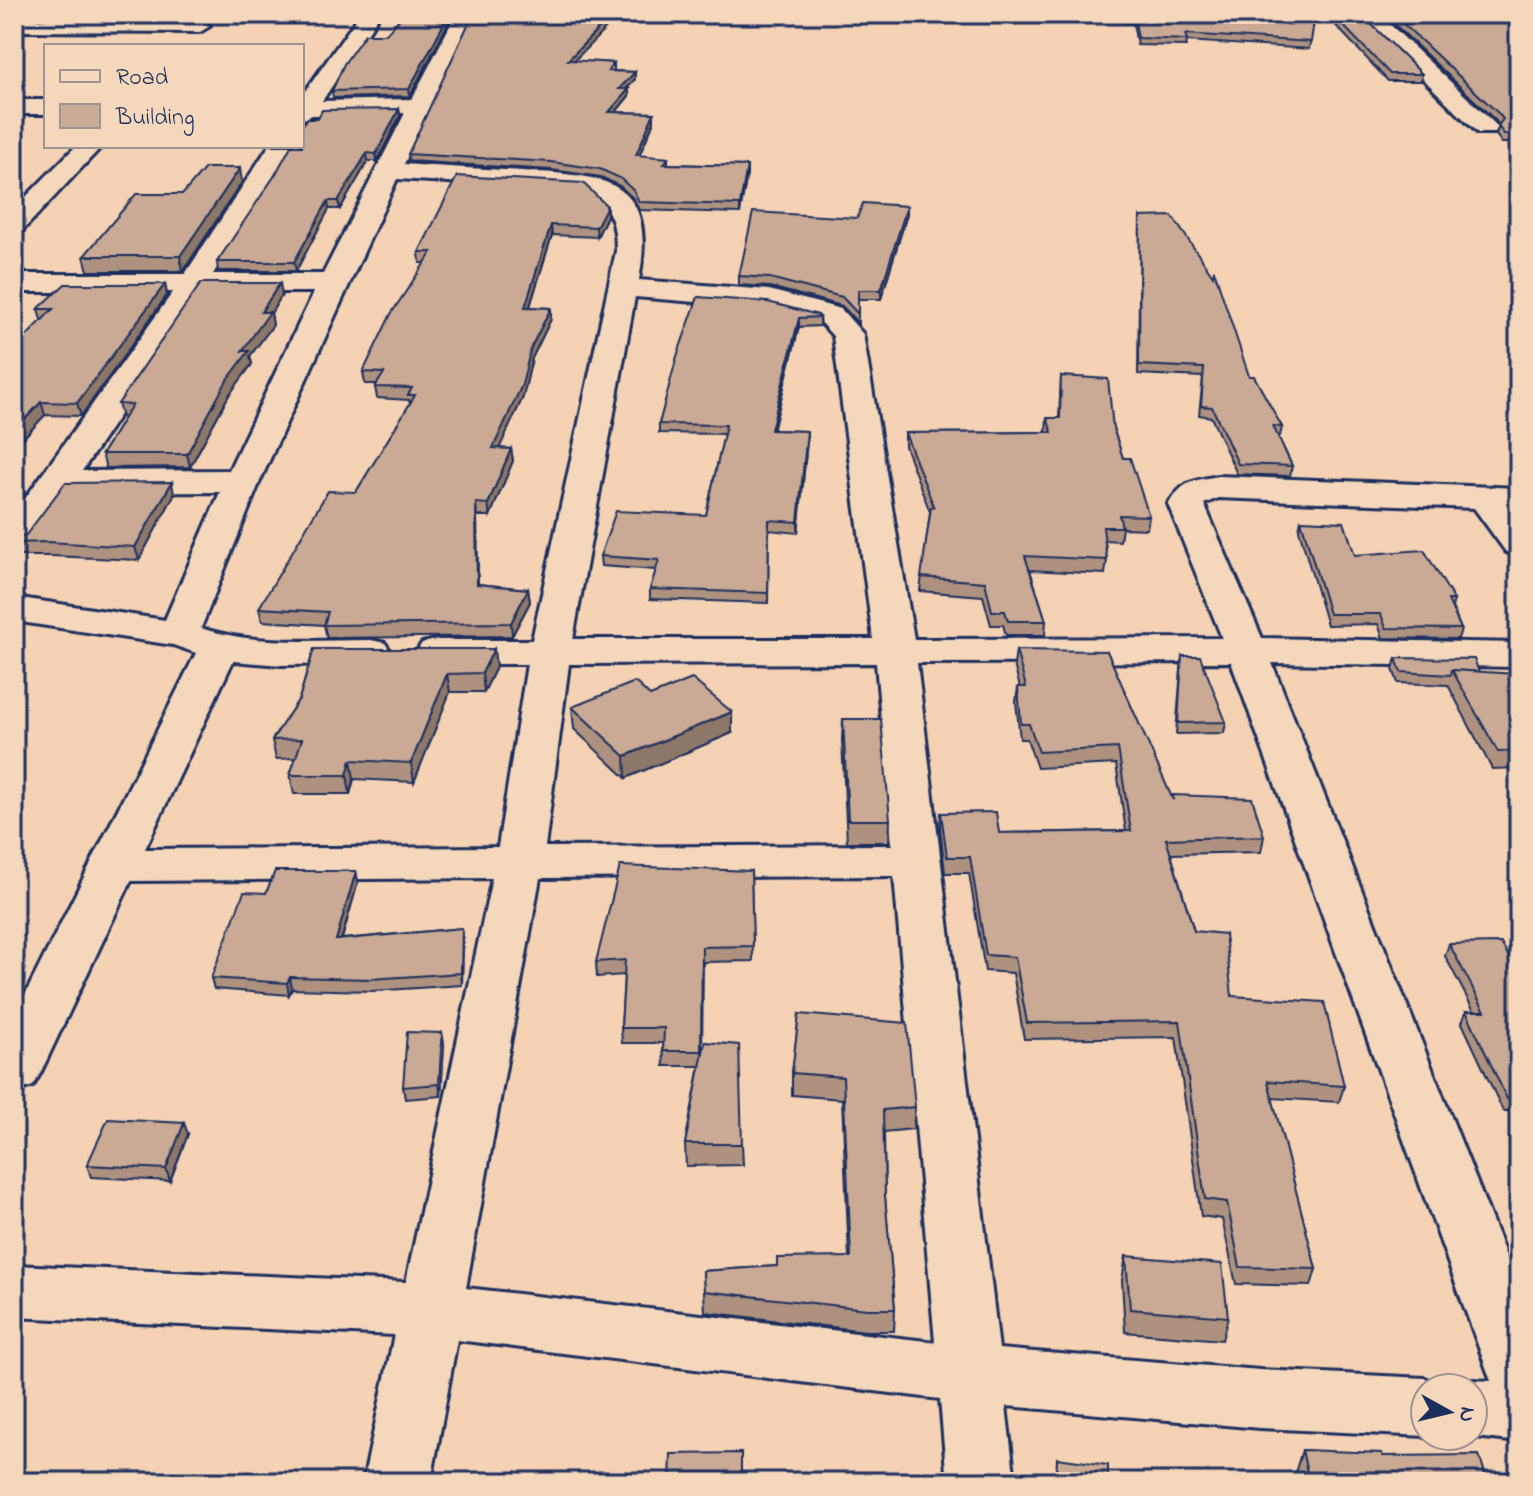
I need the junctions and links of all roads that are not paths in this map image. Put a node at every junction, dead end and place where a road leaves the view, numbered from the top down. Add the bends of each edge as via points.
1 (370, 14) edge
2 (466, 14) edge
3 (1367, 14) edge
4 (206, 20) edge
5 (14, 25) edge
6 (48, 25) junction
7 (25, 44) dead end
8 (184, 44) edge
9 (422, 106) junction
10 (14, 107) edge
11 (44, 107) edge
12 (304, 109) edge
13 (304, 110) edge
14 (1486, 128) dead end
15 (88, 148) edge
16 (280, 148) edge
17 (389, 171) junction
18 (14, 224) edge
19 (14, 283) edge
20 (333, 283) junction
21 (193, 284) junction
22 (623, 287) junction
23 (242, 481) junction
24 (59, 482) junction
25 (1502, 498) edge
26 (14, 539) edge
27 (1519, 544) edge
28 (14, 609) edge
29 (199, 641) junction
30 (895, 649) junction
31 (1247, 650) junction
32 (550, 651) junction
33 (1519, 655) edge
34 (917, 860) junction
35 (519, 862) junction
36 (114, 865) junction
37 (14, 1072) edge
38 (14, 1291) edge
39 (430, 1310) junction
40 (1513, 1338) edge
41 (972, 1375) junction
42 (1409, 1406) edge
43 (1489, 1410) edge
44 (1519, 1412) edge
45 (397, 1482) edge
46 (981, 1482) edge

1 - 12 street
2 - 9 street
3 - 14 street
4 - 6 street
4 - 8 street
5 - 6 street
6 - 7 street
9 - 13 street
9 - 17 street
10 - 11 street
15 - 18 street
16 - 21 street
17 - 20 street
17 - 22 street via 591,183 620,205 630,224
19 - 21 street
20 - 21 street
20 - 23 street
21 - 24 street
22 - 30 street via 781,302 830,315 848,334
22 - 32 street
23 - 24 street
23 - 29 street
24 - 26 street
25 - 27 street
25 - 31 street via 1218,487 1196,491 1186,504
28 - 29 street
29 - 32 street via 281,653
29 - 36 street
30 - 31 street
30 - 32 street
30 - 34 street
31 - 33 street
31 - 40 street
32 - 35 street
34 - 35 street
34 - 41 street
35 - 36 street
35 - 39 street
36 - 37 street
38 - 39 street
39 - 41 street
39 - 45 street
41 - 42 street
41 - 46 street
43 - 44 street

